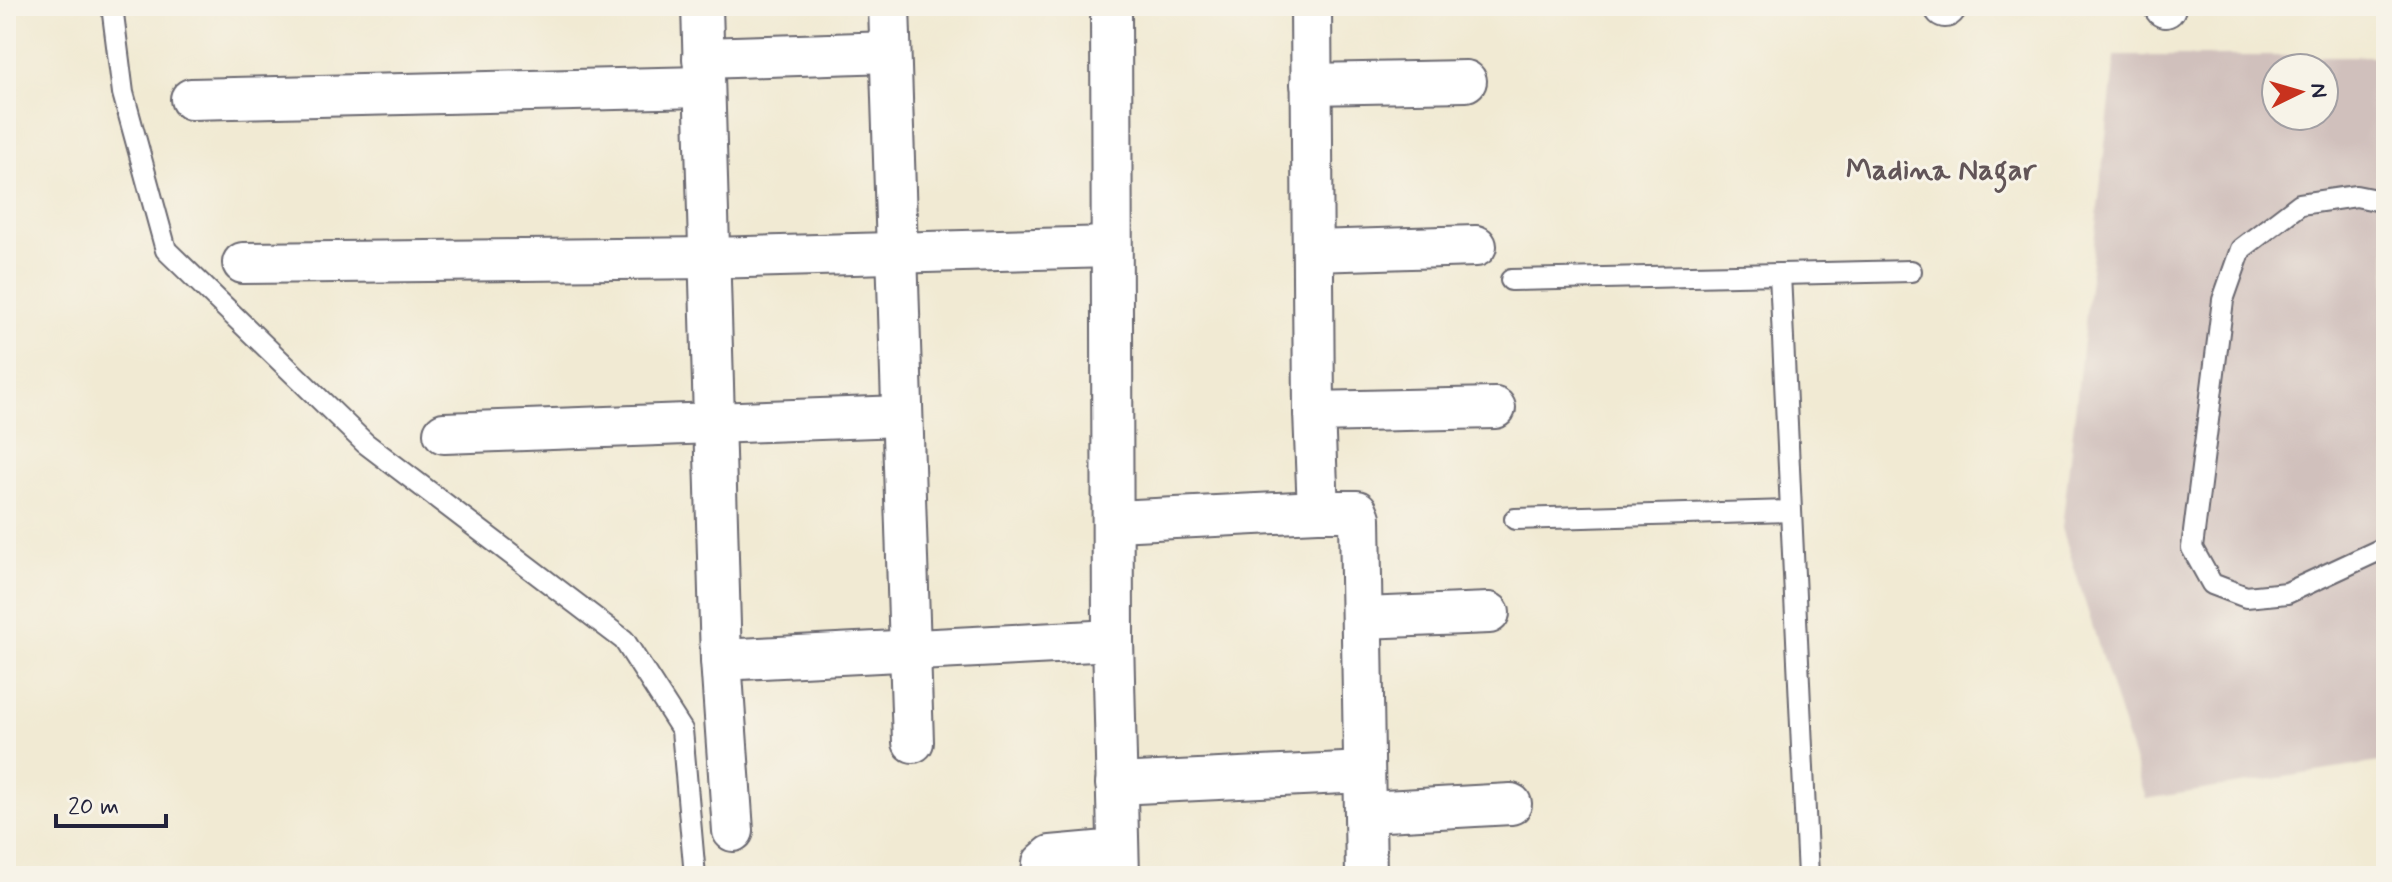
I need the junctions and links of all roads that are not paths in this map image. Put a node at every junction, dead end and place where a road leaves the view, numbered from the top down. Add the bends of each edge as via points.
1 (112, 6) edge
2 (702, 6) edge
3 (889, 6) edge
4 (1111, 6) edge
5 (1311, 6) edge
6 (890, 52) junction
7 (703, 73) junction
8 (1466, 81) dead end
9 (1311, 84) junction
10 (191, 99) dead end
11 (2386, 202) edge
12 (1476, 246) dead end
13 (1111, 247) junction
14 (1313, 251) junction
15 (896, 252) junction
16 (711, 258) junction
17 (243, 263) dead end
18 (1911, 271) dead end
19 (1780, 274) junction
20 (1511, 280) dead end
21 (1495, 408) dead end
22 (1314, 412) junction
23 (901, 416) junction
24 (716, 426) junction
25 (444, 433) dead end
26 (1318, 511) junction
27 (1791, 511) junction
28 (1515, 519) dead end
29 (1115, 521) junction
30 (2386, 547) edge
31 (1489, 613) dead end
32 (1363, 618) junction
33 (1113, 640) junction
34 (910, 651) junction
35 (721, 660) junction
36 (913, 742) dead end
37 (1364, 772) junction
38 (1116, 784) junction
39 (1511, 804) dead end
40 (1366, 812) junction
41 (733, 831) dead end
42 (1118, 863) edge
43 (695, 876) edge
44 (1042, 876) edge
45 (1366, 876) edge
46 (1808, 876) edge

1 - 43 lane via 123,93 166,250 365,443 624,640 682,730
2 - 7 street
3 - 6 street
4 - 13 street
5 - 9 street
6 - 7 street
6 - 15 street
7 - 10 street
7 - 16 street
8 - 9 street
9 - 14 street
11 - 30 lane via 2356,196 2300,204 2241,249 2223,300 2192,548 2212,584 2246,597 2287,593
12 - 14 street
13 - 15 street
13 - 29 street
14 - 22 street
15 - 16 street
15 - 23 street
16 - 17 street
16 - 24 street
18 - 19 lane
19 - 20 lane
19 - 27 lane
21 - 22 street
22 - 26 street
23 - 24 street
23 - 34 street
24 - 25 street
24 - 35 street
26 - 29 street
26 - 32 street via 1357,511 1360,518
27 - 28 lane
27 - 46 lane
29 - 33 street
31 - 32 street
32 - 37 street
33 - 34 street
33 - 38 street
34 - 35 street
34 - 36 street
35 - 41 street
37 - 38 street
37 - 40 street
38 - 42 street
39 - 40 street
40 - 45 street
42 - 44 street via 1051,856 1043,863

